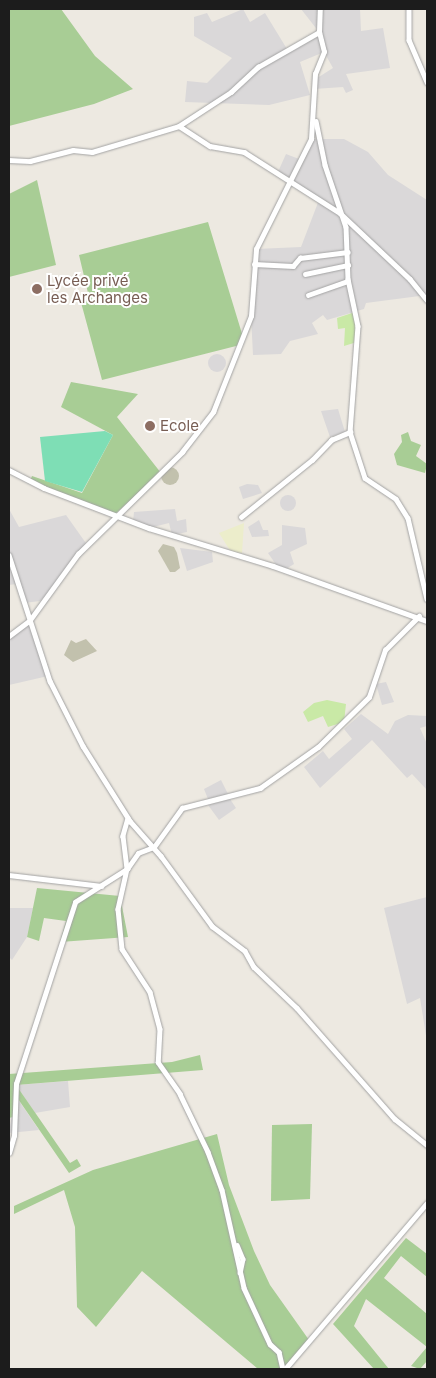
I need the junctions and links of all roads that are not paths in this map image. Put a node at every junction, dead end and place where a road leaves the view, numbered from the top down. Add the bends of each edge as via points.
1 (320, 9) edge
2 (409, 9) edge
3 (319, 32) junction
4 (427, 82) edge
5 (315, 117) junction
6 (178, 126) junction
7 (9, 160) edge
8 (288, 182) junction
9 (340, 213) junction
10 (348, 252) junction
11 (254, 264) junction
12 (348, 265) junction
13 (305, 274) dead end
14 (348, 281) junction
15 (308, 294) dead end
16 (427, 300) edge
17 (350, 432) junction
18 (9, 470) edge
19 (114, 515) junction
20 (242, 517) dead end
21 (9, 555) edge
22 (427, 599) edge
23 (418, 616) junction
24 (30, 620) junction
25 (427, 621) edge
26 (9, 636) edge
27 (128, 818) junction
28 (154, 847) junction
29 (127, 869) junction
30 (9, 875) edge
31 (101, 886) junction
32 (427, 1145) edge
33 (9, 1153) edge
34 (427, 1203) edge
35 (284, 1369) edge

1 - 3 street
2 - 4 street via 409,40
3 - 5 street via 324,52 315,74
3 - 6 street via 258,67 231,92
5 - 8 street via 311,139
5 - 9 street
6 - 7 street via 92,152 73,150 30,161
6 - 8 street via 210,146 238,150
8 - 9 street
8 - 11 street via 263,233
9 - 10 street
9 - 16 street via 410,279
10 - 11 street via 300,258 293,266
10 - 12 street
11 - 19 street via 250,316 213,412 182,452
12 - 13 street
12 - 14 street
14 - 15 street
14 - 17 street via 358,326
17 - 20 street via 331,440 312,460
17 - 22 street via 365,478 396,499 408,518
18 - 19 street
19 - 23 street
19 - 24 street via 91,544 78,554
21 - 24 street
23 - 25 street
23 - 28 street via 385,650 375,672 372,693 341,726 260,788 182,808
24 - 26 street
24 - 27 street via 50,681 83,746
27 - 28 street
27 - 29 street via 124,836
28 - 29 street via 138,853
28 - 32 street via 212,926 245,951 254,967 297,1008 395,1119
29 - 31 street
29 - 35 street via 118,908 122,949 150,992 160,1029 158,1062 180,1094 208,1152 222,1190 240,1274 253,1313 279,1352
30 - 31 street
31 - 33 street via 78,898 69,918 16,1084 14,1136
34 - 35 street

